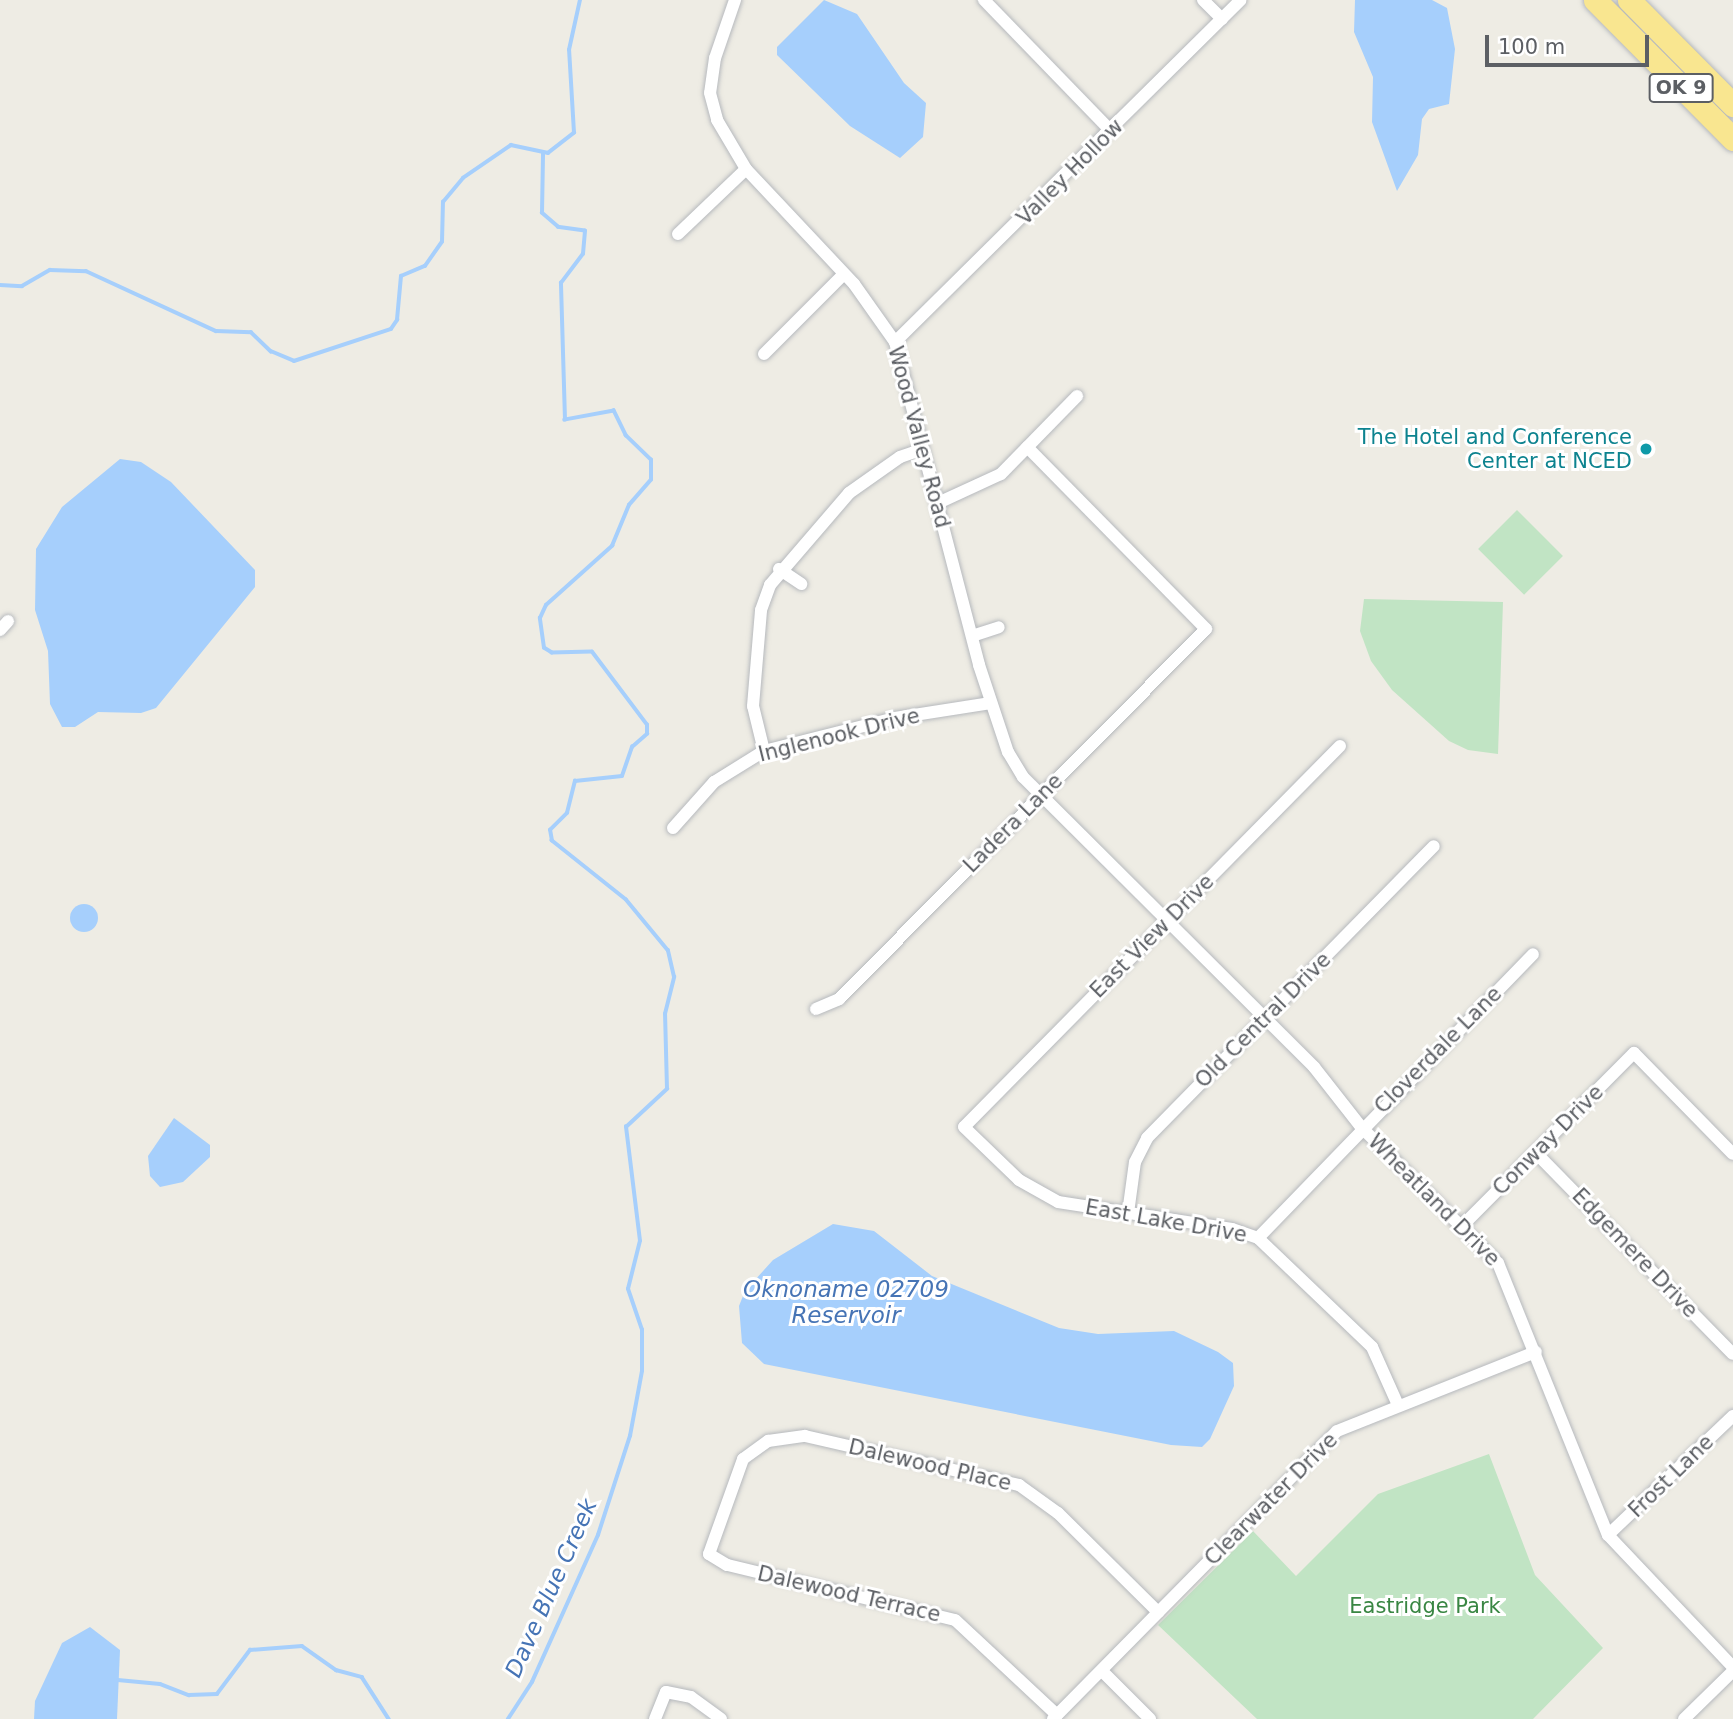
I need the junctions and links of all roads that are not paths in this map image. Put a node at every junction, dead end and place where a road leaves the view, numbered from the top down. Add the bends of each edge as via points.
1 (735, 0) edge
2 (984, 0) edge
3 (1203, 0) edge
4 (1241, 0) edge
5 (1595, 0) edge
6 (1629, 0) edge
7 (1222, 19) junction
8 (1733, 105) edge
9 (1111, 131) junction
10 (1733, 139) edge
11 (746, 169) junction
12 (678, 234) dead end
13 (844, 274) junction
14 (895, 342) junction
15 (764, 354) dead end
16 (1077, 396) dead end
17 (1027, 447) junction
18 (923, 449) junction
19 (938, 503) junction
20 (779, 569) junction
21 (801, 584) dead end
22 (999, 627) dead end
23 (972, 636) junction
24 (991, 703) junction
25 (1340, 746) dead end
26 (764, 751) junction
27 (1041, 795) junction
28 (673, 828) dead end
29 (1434, 846) dead end
30 (1168, 920) junction
31 (1532, 954) dead end
32 (816, 1009) dead end
33 (1265, 1018) junction
34 (964, 1127) joint
35 (1361, 1128) junction
36 (1536, 1153) junction
37 (1733, 1154) edge
38 (1128, 1213) junction
39 (1462, 1226) junction
40 (1258, 1238) junction
41 (1536, 1352) junction
42 (1733, 1354) edge
43 (1398, 1405) junction
44 (1733, 1416) edge
45 (743, 1459) joint
46 (1608, 1535) junction
47 (1158, 1612) junction
48 (1733, 1669) edge
49 (1102, 1671) junction
50 (1055, 1717) edge
51 (655, 1719) edge
52 (721, 1719) edge
53 (1150, 1719) edge
54 (1684, 1719) edge

1 - 11 street, Wood Valley Road via 715,58 710,93 728,146
2 - 9 street
3 - 7 street
4 - 7 street, Valley Hollow
5 - 10 highway, OK 9
6 - 8 highway, OK 9
7 - 9 street, Valley Hollow
9 - 14 street, Valley Hollow
11 - 12 street
11 - 13 street, Wood Valley Road
13 - 14 street, Wood Valley Road
13 - 15 street
14 - 18 street, Wood Valley Road
16 - 17 street
17 - 19 street via 983,487
17 - 27 street, Ladera Lane via 1206,629
18 - 19 street, Wood Valley Road
18 - 20 street via 901,457 849,494
19 - 23 street, Wood Valley Road
20 - 21 street
20 - 26 street via 761,610 755,679 756,731
22 - 23 street
23 - 24 street, Wood Valley Road
24 - 26 street, Inglenook Drive via 895,718
24 - 27 street, Wood Valley Road via 1008,752
25 - 30 street, East View Drive
26 - 28 street, Inglenook Drive via 735,764
27 - 30 street, Wheatland Drive
27 - 32 street, Ladera Lane via 839,999
29 - 33 street, Old Central Drive
30 - 33 street, Wheatland Drive
30 - 34 street, East View Drive
31 - 35 street, Cloverdale Lane
33 - 35 street, Wheatland Drive via 1314,1066
33 - 38 street, Old Central Drive via 1147,1138 1135,1163
34 - 38 street, East Lake Drive via 1033,1191 1058,1202
35 - 39 street, Wheatland Drive
35 - 40 street, Cloverdale Lane
36 - 37 street, Conway Drive via 1634,1053
36 - 39 street, Conway Drive
36 - 42 street, Edgemere Drive
38 - 40 street, East Lake Drive
39 - 41 street, Wheatland Drive via 1507,1276
40 - 43 street, East Lake Drive via 1372,1347
41 - 43 street, Clearwater Drive
41 - 46 street, Wheatland Drive
43 - 47 street, Clearwater Drive via 1348,1424 1326,1441
44 - 46 street, Frost Lane
45 - 47 street, Dalewood Place via 768,1441 805,1436 1019,1485 1058,1513
45 - 50 street, Dalewood Terrace via 709,1554 727,1565 955,1620
46 - 48 street, Wheatland Drive
47 - 49 street, Clearwater Drive
48 - 54 street
49 - 50 street, Clearwater Drive
49 - 53 street
51 - 52 street via 666,1692 691,1697

